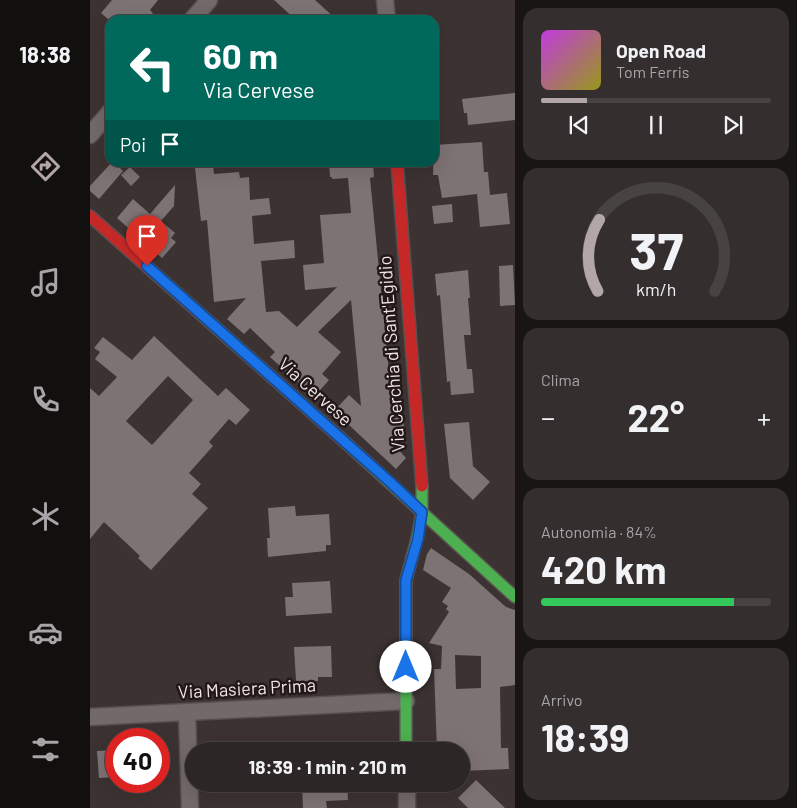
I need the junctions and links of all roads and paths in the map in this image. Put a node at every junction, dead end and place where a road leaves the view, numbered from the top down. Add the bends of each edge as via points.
1 (209, 0) edge
2 (385, 0) edge
3 (196, 15) edge
4 (386, 15) edge
5 (105, 118) edge
6 (90, 135) edge
7 (398, 167) edge
8 (90, 216) edge
9 (422, 512) junction
10 (514, 596) edge
11 (406, 701) junction
12 (187, 712) junction
13 (90, 717) edge
14 (406, 742) edge
15 (407, 792) edge
16 (190, 808) edge
17 (408, 808) edge

1 - 3 street
2 - 4 street
5 - 6 street
7 - 9 street, Via Cerchia di Sant'Egidio
8 - 9 street, Via Cervese
9 - 10 street, Via Cervese
9 - 11 street, Via Cerchia di Sant'Egidio via 406,580
11 - 12 street, Via Masiera Prima
11 - 14 street, Via Cerchia di Sant'Egidio
12 - 13 street, Via Masiera Prima
12 - 16 street
15 - 17 street

